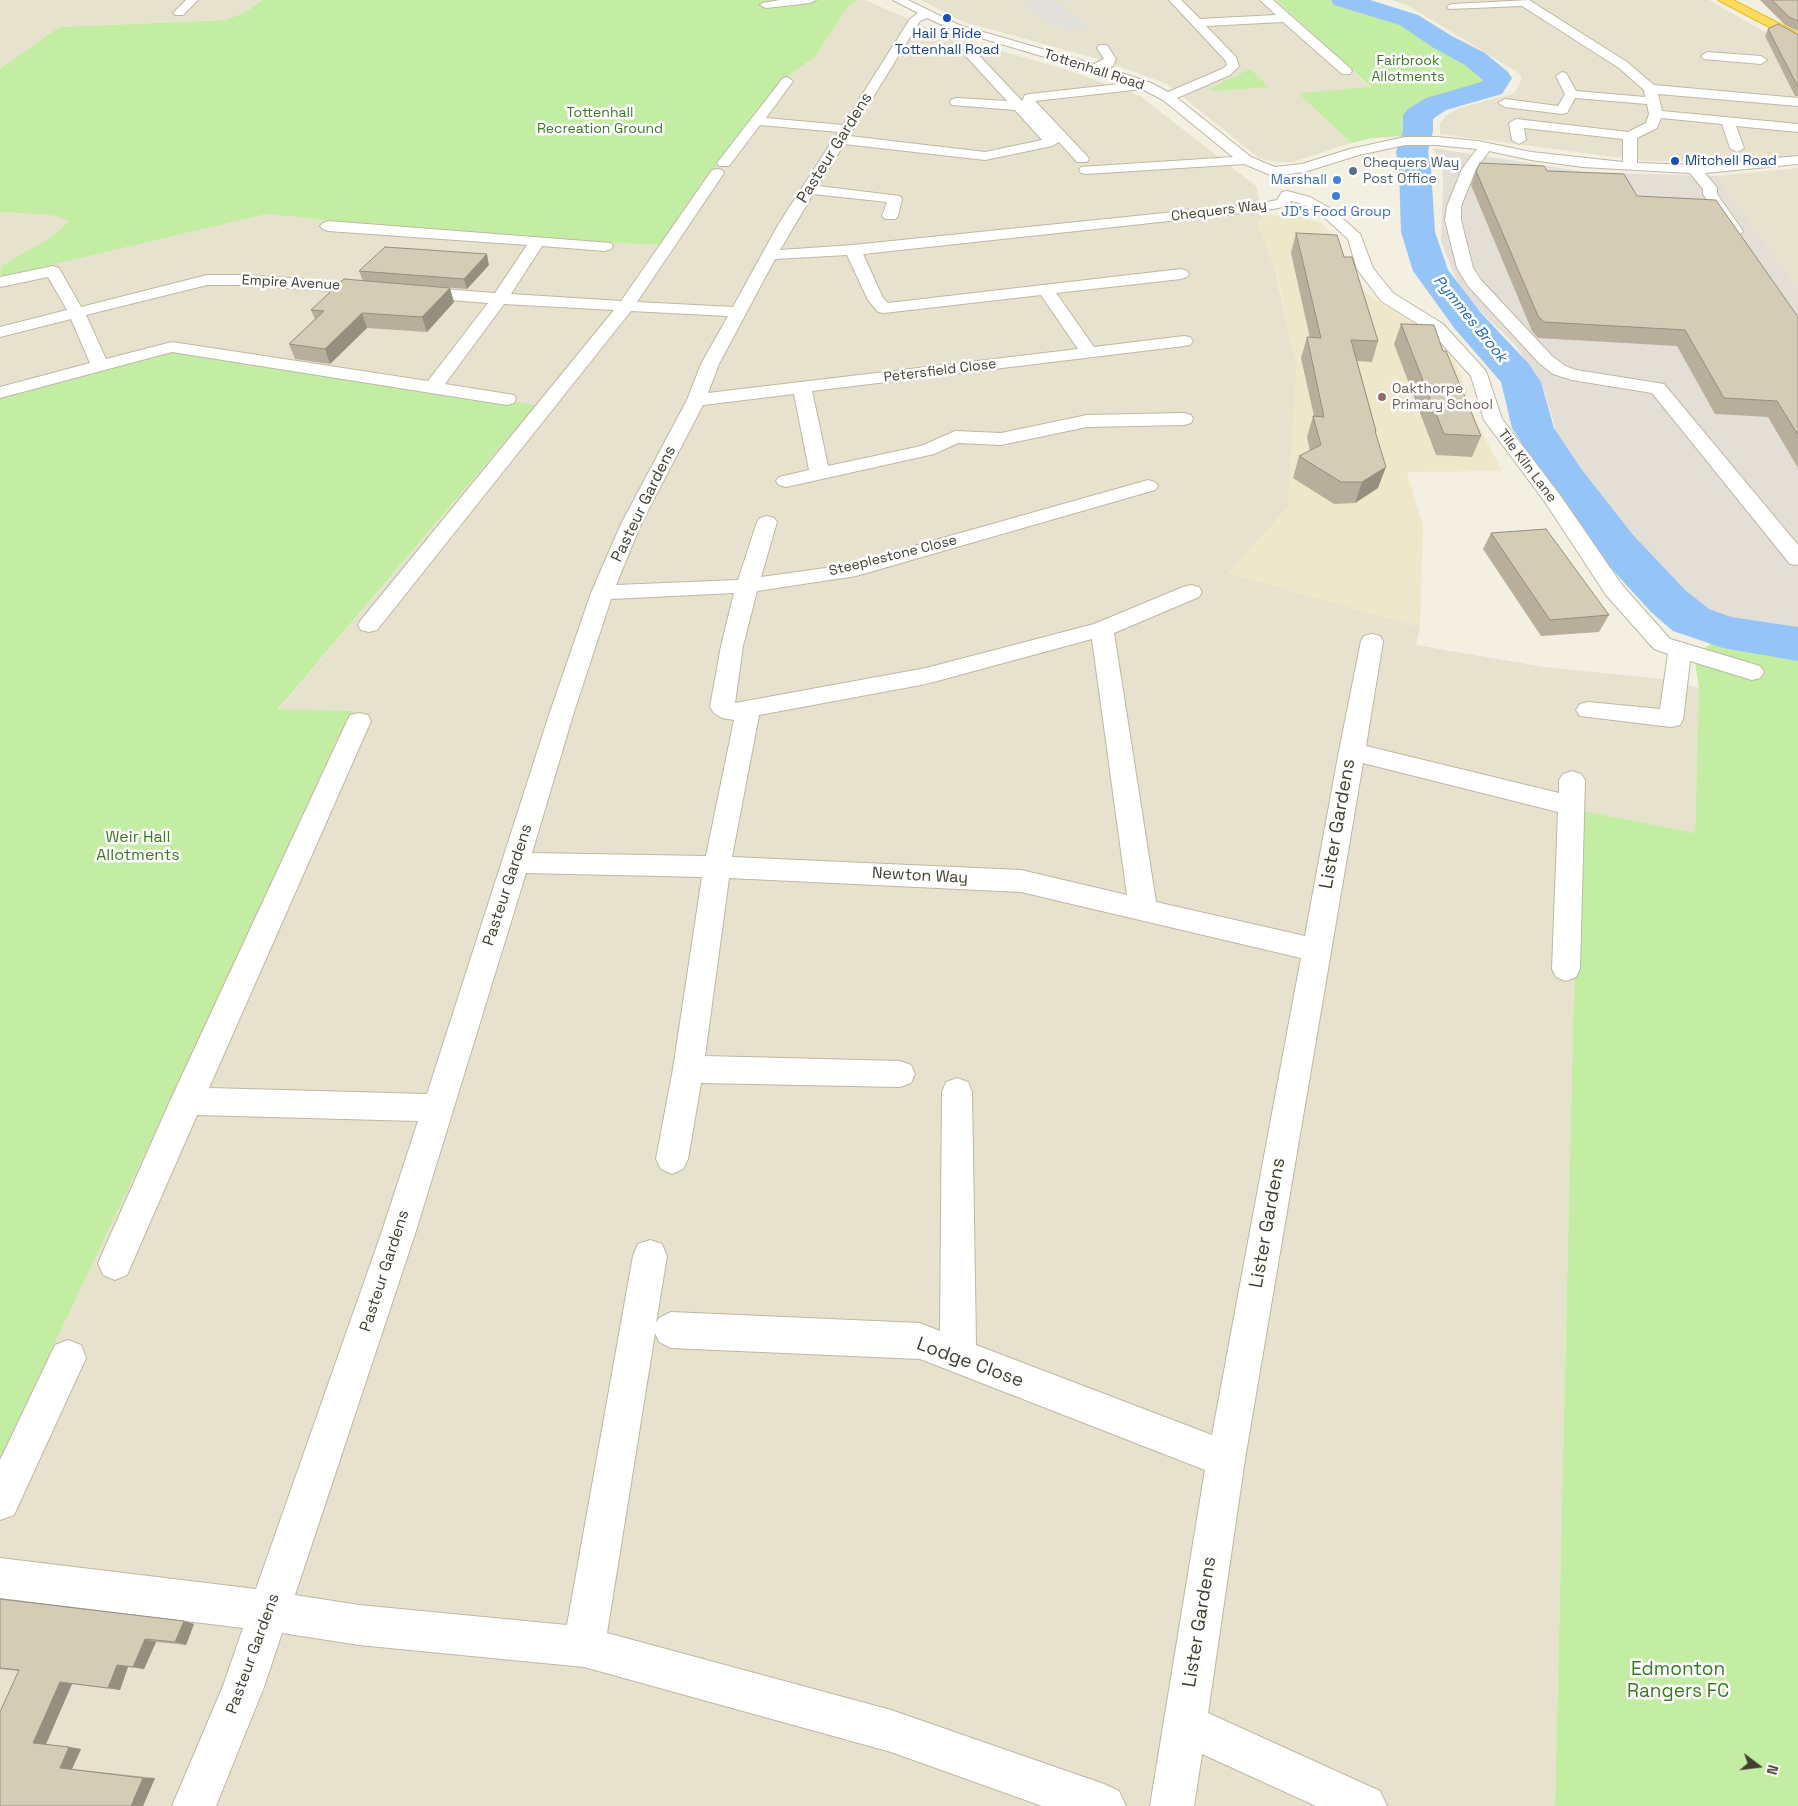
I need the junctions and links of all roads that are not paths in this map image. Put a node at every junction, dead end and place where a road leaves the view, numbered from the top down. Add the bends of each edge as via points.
1 (192, 0) edge
2 (810, 0) edge
3 (898, 0) edge
4 (1174, 0) edge
5 (1266, 0) edge
6 (1724, 0) edge
7 (1523, 1) edge
8 (790, 2) junction
9 (766, 5) dead end
10 (1453, 7) dead end
11 (779, 12) dead end
12 (179, 13) dead end
13 (925, 14) junction
14 (1286, 18) junction
15 (1196, 22) junction
16 (1798, 38) edge
17 (1103, 48) dead end
18 (969, 52) dead end
19 (1707, 56) dead end
20 (1736, 58) junction
21 (1761, 60) dead end
22 (1094, 68) junction
23 (1346, 70) dead end
24 (1562, 76) dead end
25 (787, 81) dead end
26 (1144, 85) junction
27 (1571, 94) junction
28 (1168, 97) junction
29 (1752, 97) junction
30 (1653, 101) junction
31 (958, 102) dead end
32 (1798, 102) edge
33 (1505, 103) dead end
34 (1018, 106) junction
35 (756, 121) junction
36 (1727, 121) junction
37 (1798, 128) edge
38 (842, 134) junction
39 (1630, 136) junction
40 (1519, 140) dead end
41 (1486, 146) junction
42 (1737, 148) dead end
43 (1246, 160) junction
44 (1798, 160) edge
45 (1630, 166) junction
46 (1693, 168) junction
47 (1273, 172) junction
48 (808, 189) junction
49 (1287, 195) junction
50 (890, 216) dead end
51 (328, 226) dead end
52 (537, 242) junction
53 (1743, 243) edge
54 (605, 246) dead end
55 (853, 250) junction
56 (770, 254) junction
57 (1181, 274) dead end
58 (0, 282) edge
59 (1046, 290) junction
60 (500, 298) junction
61 (626, 306) junction
62 (76, 312) junction
63 (738, 312) junction
64 (0, 332) edge
65 (1184, 342) dead end
66 (1089, 352) junction
67 (100, 366) junction
68 (434, 386) junction
69 (802, 389) junction
70 (0, 393) edge
71 (507, 398) dead end
72 (696, 400) junction
73 (1184, 419) dead end
74 (820, 473) junction
75 (786, 481) dead end
76 (1148, 486) dead end
77 (768, 522) dead end
78 (1798, 559) edge
79 (747, 586) junction
80 (1191, 592) dead end
81 (602, 593) junction
82 (369, 625) dead end
83 (1102, 629) junction
84 (1372, 641) dead end
85 (1680, 651) junction
86 (1752, 672) dead end
87 (1588, 710) dead end
88 (748, 711) junction
89 (359, 721) dead end
90 (1351, 752) junction
91 (516, 863) junction
92 (717, 867) junction
93 (1143, 908) junction
94 (1316, 950) junction
95 (1566, 969) dead end
96 (688, 1069) junction
97 (900, 1074) dead end
98 (957, 1092) dead end
99 (186, 1101) junction
100 (437, 1108) junction
101 (672, 1159) dead end
102 (650, 1256) dead end
103 (114, 1262) dead end
104 (671, 1330) dead end
105 (958, 1356) junction
106 (68, 1358) dead end
107 (1226, 1459) junction
108 (0, 1501) edge
109 (0, 1578) edge
110 (269, 1611) junction
111 (584, 1647) junction
112 (1184, 1724) junction
113 (194, 1806) edge
114 (1104, 1806) edge
115 (1172, 1806) edge
116 (1365, 1806) edge

1 - 12 street
2 - 8 street
3 - 13 street, Tottenhall Road
4 - 15 street
5 - 14 street
6 - 16 highway
7 - 10 street
7 - 30 street via 1623,65
8 - 9 street
8 - 11 street
13 - 22 street, Tottenhall Road via 955,27
13 - 38 street, Pasteur Gardens via 916,19
14 - 15 street
14 - 23 street
15 - 28 street via 1232,60 1233,66
17 - 22 street via 1109,63
18 - 34 street
19 - 20 street
20 - 21 street
20 - 29 street
22 - 26 street, Tottenhall Road
24 - 27 street
25 - 35 street
26 - 28 street, Tottenhall Road
26 - 43 street via 1030,98 1028,101 1084,164
27 - 30 street
27 - 33 street via 1562,110
28 - 43 street, Tottenhall Road
29 - 30 street
29 - 32 street
30 - 36 street
30 - 39 street via 1652,125
31 - 34 street
34 - 38 street via 1052,142 985,156
35 - 38 street
35 - 61 street
36 - 37 street
36 - 42 street
38 - 48 street, Pasteur Gardens
39 - 40 street via 1516,124
39 - 45 street
41 - 45 street via 1532,156
41 - 47 street via 1436,140 1405,141 1304,168
41 - 78 street via 1469,169 1454,206 1453,220 1466,268 1474,283 1559,370 1572,375 1658,388
43 - 47 street, Tottenhall Road
44 - 46 street
45 - 46 street
46 - 53 street via 1710,188 1710,194
47 - 49 street, Chequers Way
48 - 50 street via 895,199
48 - 56 street, Pasteur Gardens
49 - 55 street, Chequers Way via 1282,203 1262,207
49 - 85 street, Tile Kiln Lane via 1305,200 1328,213 1356,237 1364,269 1387,297 1437,328 1480,375 1493,420 1614,590 1662,644
51 - 52 street
52 - 54 street
52 - 60 street
55 - 56 street, Chequers Way
55 - 59 street via 876,300 884,308
56 - 63 street, Pasteur Gardens
57 - 59 street
58 - 62 street via 52,270
59 - 66 street
60 - 61 street, Empire Avenue
60 - 62 street, Empire Avenue via 289,282 206,280
60 - 68 street
61 - 63 street, Empire Avenue
61 - 82 street
62 - 64 street, Empire Avenue
62 - 67 street
63 - 72 street, Pasteur Gardens via 710,364
65 - 66 street, Petersfield Close
66 - 69 street, Petersfield Close
67 - 68 street via 172,347
67 - 70 street
68 - 71 street
69 - 72 street, Petersfield Close
69 - 74 street
72 - 81 street, Pasteur Gardens via 631,524
73 - 74 street via 1087,421 1000,439 955,437 927,450
74 - 75 street
76 - 79 street, Steeplestone Close via 848,571
77 - 79 street
79 - 81 street, Steeplestone Close
79 - 88 street via 732,646 722,707 731,712
80 - 83 street
81 - 91 street, Pasteur Gardens via 560,715
83 - 88 street via 926,676
83 - 93 street
84 - 90 street, Lister Gardens
85 - 86 street, Tile Kiln Lane
85 - 87 street via 1671,719
88 - 92 street
89 - 99 street
90 - 94 street, Lister Gardens
90 - 95 street via 1572,793
91 - 92 street, Newton Way
91 - 100 street, Pasteur Gardens
92 - 93 street, Newton Way via 1021,881
92 - 96 street
93 - 94 street, Newton Way
94 - 107 street, Lister Gardens
96 - 97 street
96 - 101 street
98 - 105 street
99 - 100 street
99 - 103 street
100 - 110 street, Pasteur Gardens via 398,1234
102 - 111 street
104 - 105 street, Lodge Close via 920,1341
105 - 107 street, Lodge Close
106 - 108 street
107 - 112 street, Lister Gardens
109 - 110 street
110 - 111 street via 359,1625
110 - 113 street, Pasteur Gardens
111 - 114 street via 892,1731
112 - 115 street, Lister Gardens
112 - 116 street

